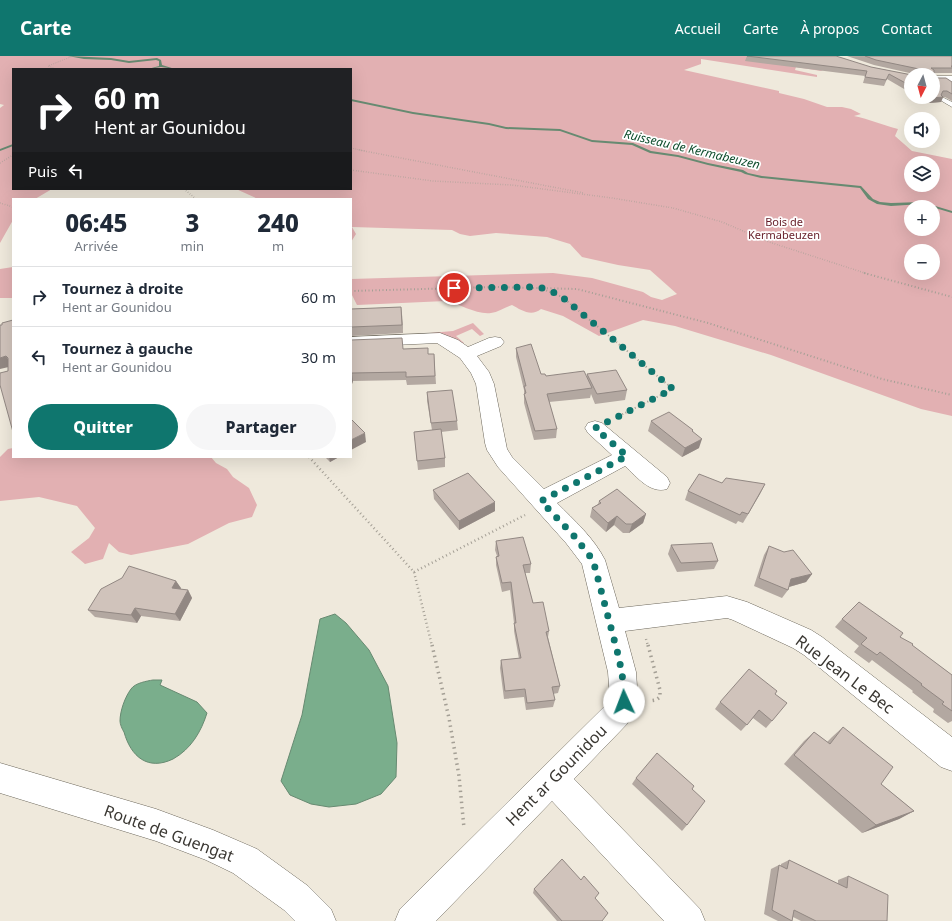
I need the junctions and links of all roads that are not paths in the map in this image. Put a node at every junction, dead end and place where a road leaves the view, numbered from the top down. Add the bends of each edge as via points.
1 (940, 79) edge
2 (952, 79) edge
3 (942, 99) edge
4 (952, 105) edge
5 (352, 342) edge
6 (494, 342) dead end
7 (466, 354) junction
8 (595, 428) road end
9 (627, 456) junction
10 (659, 483) dead end
11 (543, 503) junction
12 (610, 621) junction
13 (952, 756) edge
14 (0, 778) edge
15 (552, 779) junction
16 (319, 921) edge
17 (412, 921) edge
18 (688, 921) edge

1 - 2 street
3 - 4 lane
5 - 7 street, Hent ar Gounidou via 432,338 446,341
6 - 7 street
7 - 11 street, Hent ar Gounidou via 483,377 497,450 504,462
8 - 9 street
9 - 10 street
9 - 11 street
11 - 12 street, Hent ar Gounidou via 593,560
12 - 13 street, Rue Jean Le Bec via 710,608 727,607 738,610 807,642
12 - 15 street, Hent ar Gounidou via 622,672 624,702 617,714
14 - 16 street, Route de Guengat via 156,825 213,846 245,861 270,878 296,898
15 - 17 street, Hent ar Gounidou
15 - 18 street

